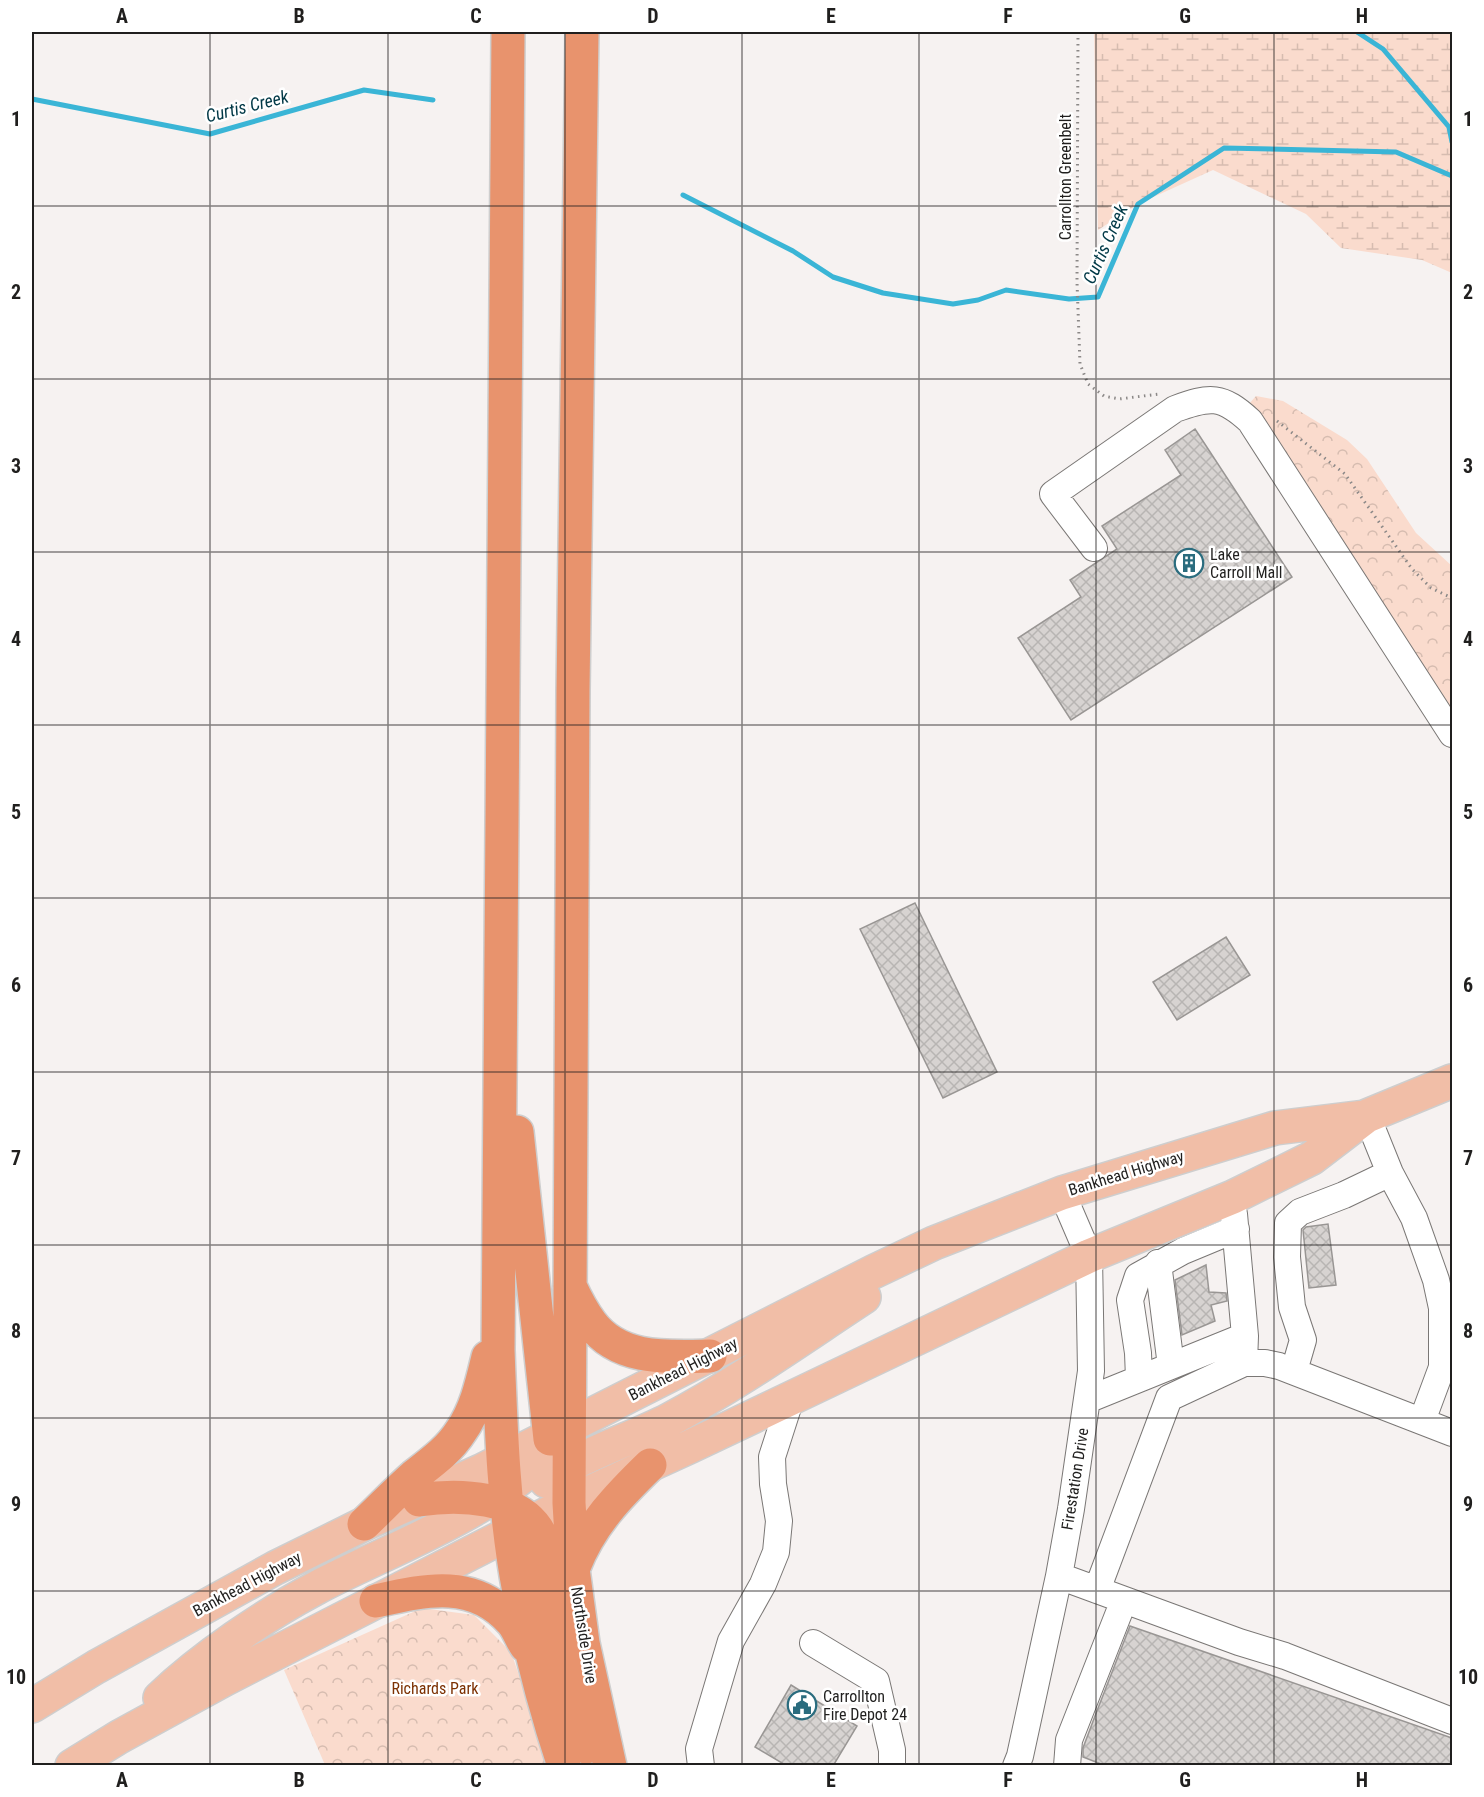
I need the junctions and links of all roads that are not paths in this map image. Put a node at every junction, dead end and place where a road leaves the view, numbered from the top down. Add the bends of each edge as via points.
1 (508, 32) edge
2 (582, 32) edge
3 (1094, 548) dead end
4 (1452, 734) edge
5 (501, 952) junction
6 (1452, 1081) edge
7 (1367, 1116) junction
8 (1390, 1173) junction
9 (1062, 1193) junction
10 (1233, 1197) junction
11 (1236, 1229) junction
12 (952, 1236) junction
13 (1089, 1256) junction
14 (1158, 1263) junction
15 (570, 1286) junction
16 (498, 1321) junction
17 (1245, 1336) junction
18 (1452, 1339) edge
19 (710, 1356) junction
20 (1244, 1363) junction
21 (1442, 1367) junction
22 (1294, 1371) junction
23 (1156, 1372) junction
24 (791, 1398) junction
25 (1087, 1400) junction
26 (1422, 1421) junction
27 (1452, 1433) edge
28 (560, 1459) junction
29 (650, 1465) junction
30 (420, 1500) junction
31 (509, 1503) junction
32 (364, 1524) junction
33 (573, 1569) junction
34 (1059, 1576) junction
35 (1097, 1590) junction
36 (1124, 1600) junction
37 (376, 1601) junction
38 (813, 1643) dead end
39 (533, 1659) junction
40 (36, 1707) edge
41 (1452, 1721) edge
42 (119, 1737) junction
43 (72, 1766) edge
44 (564, 1766) edge
45 (592, 1766) edge
46 (610, 1766) edge
47 (701, 1766) edge
48 (892, 1766) edge
49 (1016, 1766) edge
50 (1067, 1766) edge

1 - 5 highway
2 - 15 highway
3 - 4 street via 1053,494 1175,409 1197,401 1217,400 1233,405 1250,421
5 - 16 highway
5 - 28 highway via 507,1051
6 - 7 main road, Bankhead Highway
7 - 8 street
7 - 9 main road, Bankhead Highway via 1275,1128
7 - 10 main road, Bankhead Highway via 1312,1158
8 - 21 street via 1414,1218 1436,1280 1442,1308
8 - 22 street via 1300,1212 1288,1222 1292,1307 1302,1340
9 - 12 main road, Bankhead Highway
9 - 13 street, Firestation Drive
10 - 11 street
10 - 13 main road, Bankhead Highway
11 - 14 street
11 - 17 street
12 - 19 main road, Bankhead Highway
12 - 28 main road via 714,1396 666,1421
13 - 24 main road, Bankhead Highway
13 - 25 street, Firestation Drive via 1091,1371
14 - 23 street
14 - 23 street via 1138,1276 1130,1300 1138,1353
15 - 19 highway via 591,1324 615,1344 654,1357
15 - 28 highway
16 - 31 highway
16 - 32 highway via 476,1403 463,1430 446,1452
17 - 20 street
17 - 23 street
18 - 21 street
19 - 28 main road, Bankhead Highway
20 - 22 street via 1265,1363
20 - 35 street via 1169,1398
21 - 26 street
22 - 26 street
23 - 25 street
24 - 29 main road, Bankhead Highway
24 - 47 street via 772,1457 779,1521 776,1552 731,1641 699,1749
25 - 34 street, Firestation Drive
26 - 27 street
28 - 29 main road, Bankhead Highway
28 - 31 main road, Bankhead Highway
28 - 31 main road, Bankhead Highway
28 - 33 highway, Northside Drive
29 - 33 highway via 595,1525
30 - 31 main road, Bankhead Highway
30 - 31 highway via 464,1497
30 - 32 main road, Bankhead Highway
31 - 37 main road, Bankhead Highway
31 - 39 highway via 519,1590
31 - 42 main road via 443,1525 278,1610 177,1682
31 - 45 highway via 541,1536 570,1699
32 - 40 main road, Bankhead Highway via 190,1614
33 - 46 highway, Northside Drive via 583,1643
34 - 35 street
34 - 49 street, Firestation Drive
35 - 36 street
36 - 41 street via 1285,1656
36 - 50 street via 1069,1740
37 - 39 highway via 419,1591 466,1592 492,1604 512,1622
37 - 42 main road, Bankhead Highway
38 - 48 street via 876,1681
39 - 44 highway
42 - 43 main road, Bankhead Highway

